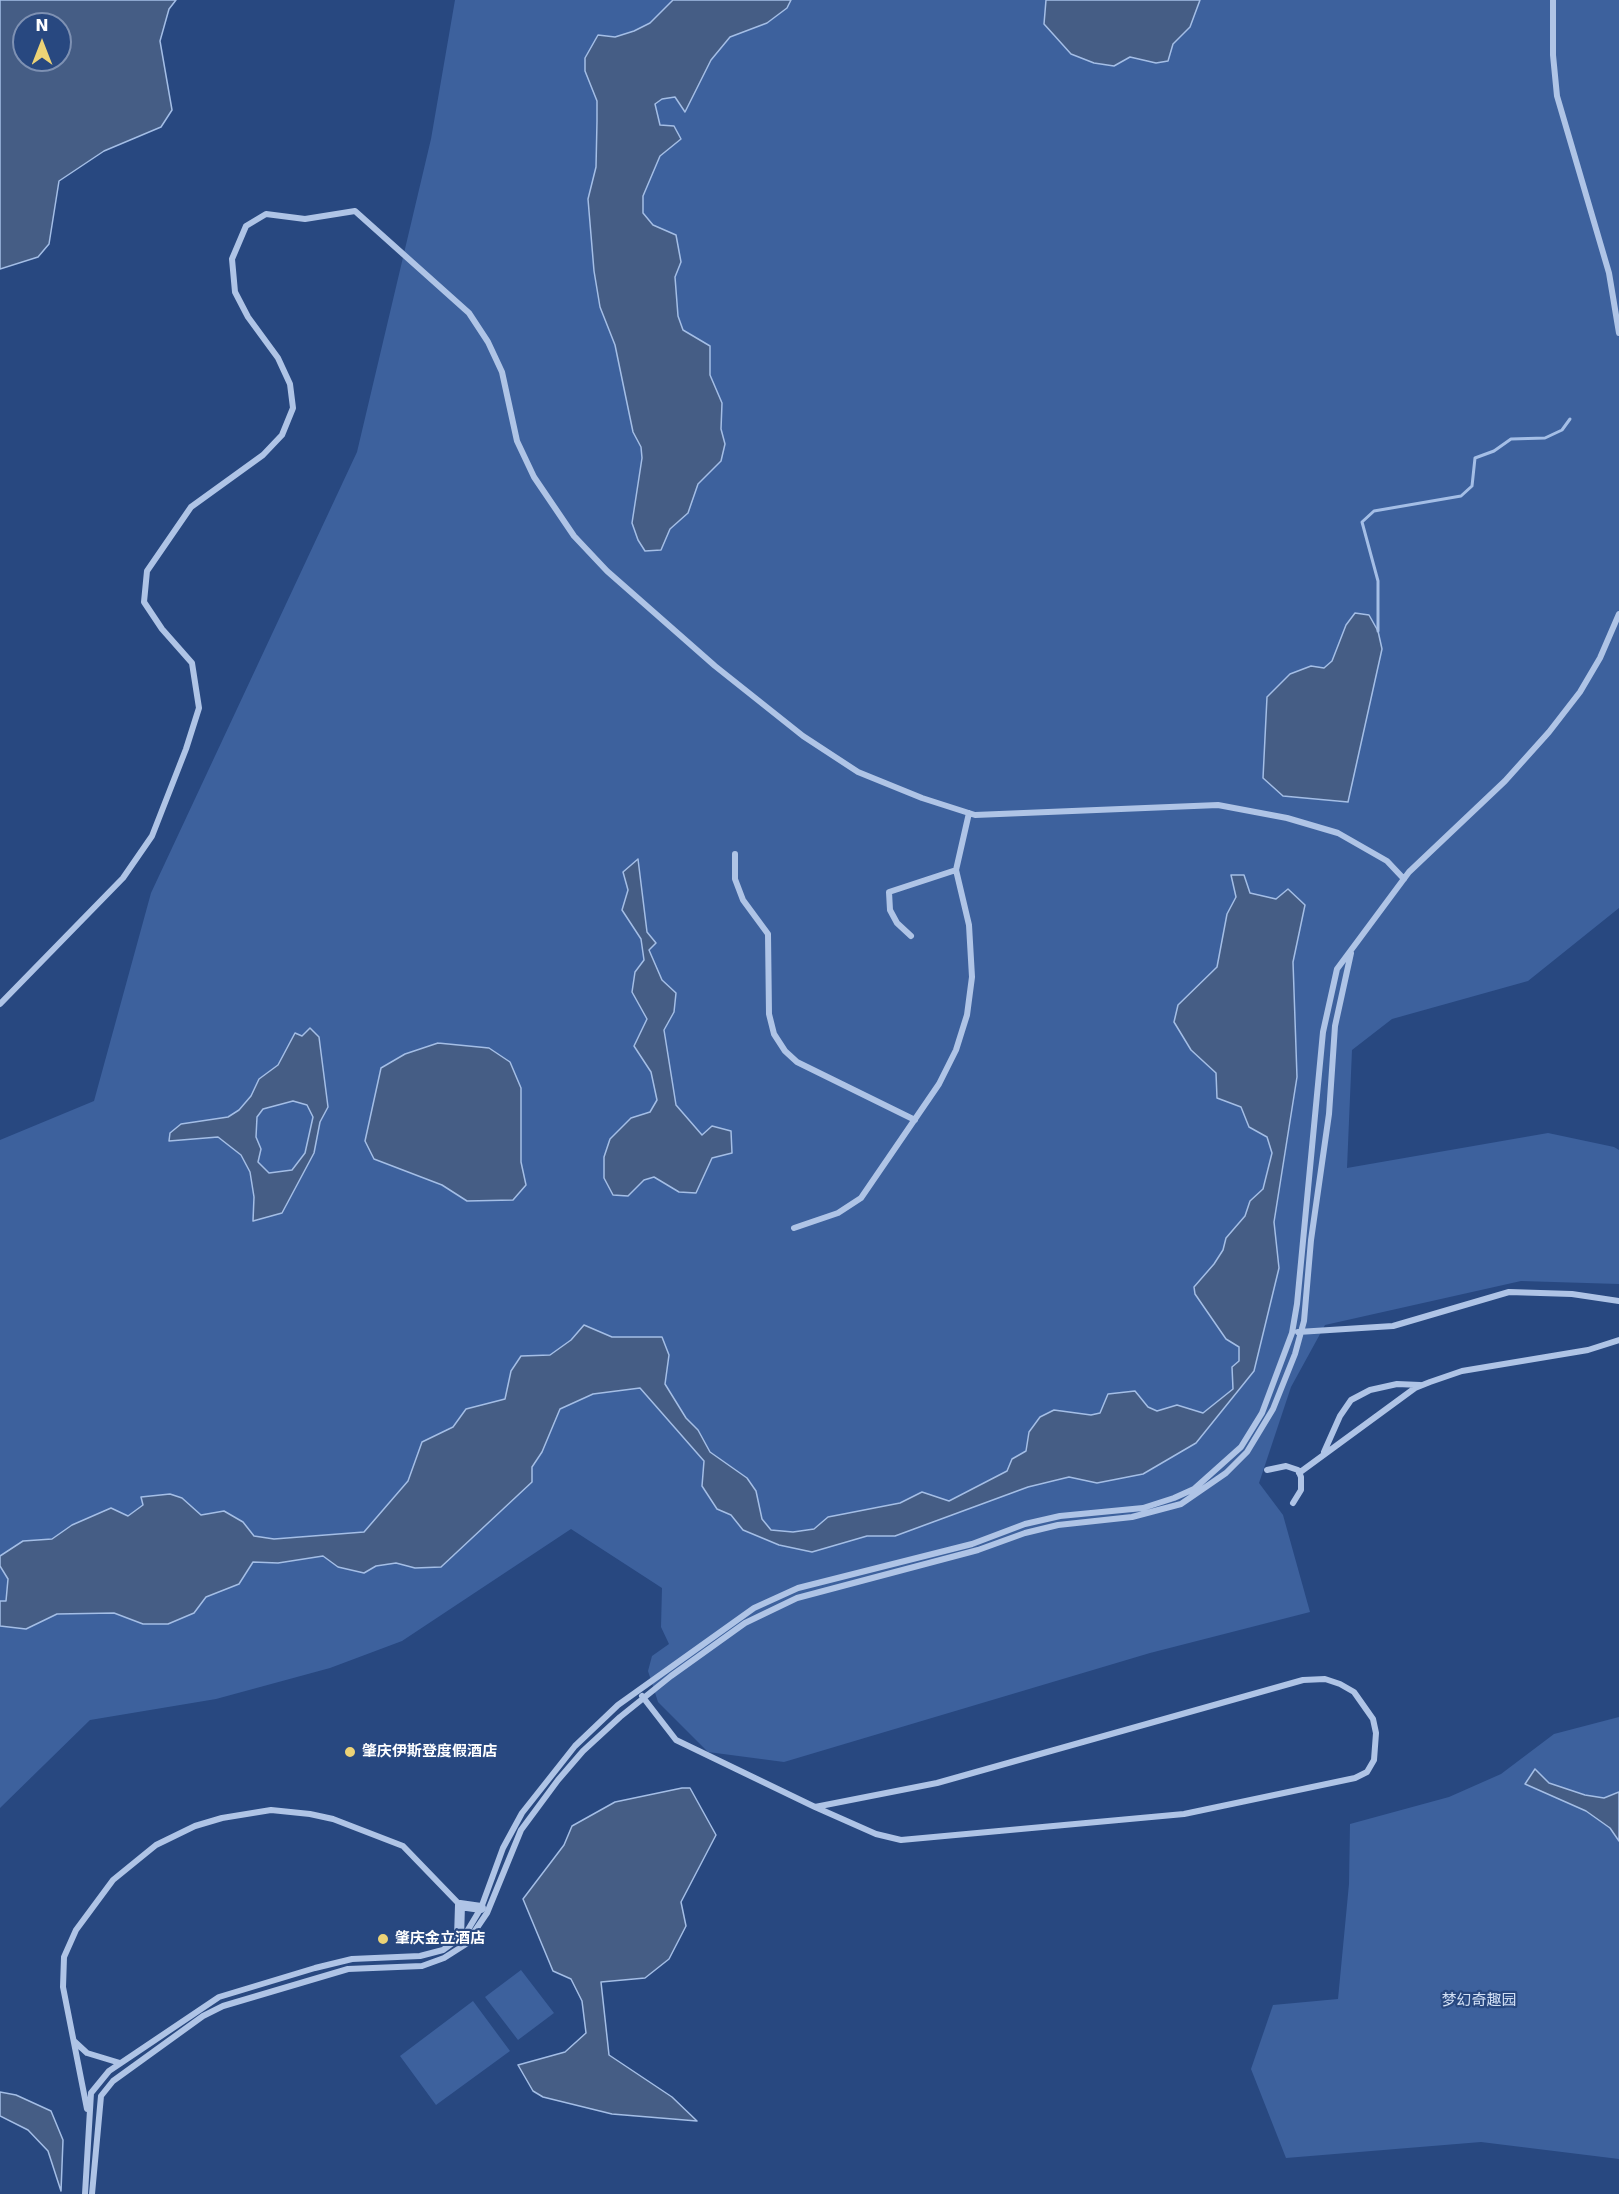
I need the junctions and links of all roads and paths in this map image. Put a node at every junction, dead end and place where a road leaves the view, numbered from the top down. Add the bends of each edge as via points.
1 (1553, 0) edge
2 (1619, 333) edge
3 (1619, 614) edge
4 (969, 813) junction
5 (735, 854) dead end
6 (956, 870) junction
7 (1404, 879) junction
8 (910, 936) dead end
9 (1351, 950) junction
10 (0, 1004) edge
11 (915, 1120) junction
12 (794, 1228) dead end
13 (1619, 1301) edge
14 (1301, 1332) junction
15 (1292, 1333) junction
16 (1619, 1340) edge
17 (1424, 1384) junction
18 (1324, 1452) junction
19 (1268, 1470) dead end
20 (1299, 1473) junction
21 (1293, 1503) dead end
22 (638, 1690) junction
23 (644, 1698) junction
24 (815, 1807) junction
25 (459, 1905) junction
26 (481, 1908) junction
27 (459, 1938) junction
28 (73, 2041) junction
29 (121, 2062) junction
30 (88, 2116) junction
31 (85, 2194) edge
32 (92, 2194) edge

1 - 2 street via 1557,96 1609,273
3 - 7 street via 1580,692 1549,732 1505,781
4 - 6 street
4 - 7 street via 1218,805 1287,818 1338,833 1387,861
4 - 10 street via 858,772 830,754 715,666 607,571 574,536 534,477 517,441 502,372 469,314 355,211 305,219 266,214 246,226 232,259 235,292 278,358 290,384 293,408 282,435 263,455 190,507 147,571 144,602 192,663 199,708 186,749 152,837 123,878
5 - 11 street via 735,879 743,900 768,934 769,1014 774,1034 785,1051 796,1062
6 - 8 street via 889,892 893,916
6 - 11 street via 973,955 967,1015 956,1050
7 - 9 street
9 - 14 street via 1335,1026 1328,1125
9 - 15 street via 1337,969 1323,1032
11 - 12 street via 861,1198 838,1213
13 - 14 street via 1572,1294 1509,1292 1393,1326
14 - 15 street
14 - 23 street via 1263,1430 1226,1473 1190,1498 1132,1517 1025,1533 978,1550 797,1598 745,1623
15 - 22 street via 1253,1430 1241,1447 1194,1489 1143,1508 1060,1516 1024,1524 972,1544 798,1587 754,1608
16 - 17 street via 1588,1350 1462,1371
17 - 18 street
17 - 18 street via 1397,1384 1370,1390 1351,1400
18 - 20 street
19 - 20 street via 1286,1466
20 - 21 street via 1300,1490
22 - 23 street
22 - 26 street via 575,1746 541,1786 503,1848
23 - 24 street via 676,1740
23 - 32 street via 583,1751 536,1807 508,1857 487,1913 465,1944 444,1959 422,1966 348,1969 223,2006 203,2016 113,2081 101,2097
24 - 24 street via 876,1834 901,1840 1184,1814 1354,1778 1366,1772 1374,1760 1376,1733 1373,1719 1354,1692 1325,1679 1309,1680 937,1783
25 - 26 street
25 - 27 street
25 - 28 street via 403,1846 333,1819 272,1810 195,1827 156,1845 137,1859 113,1880 76,1930 64,1957 63,1987
26 - 27 street
27 - 29 street via 443,1950 420,1956 352,1959 219,1997
28 - 29 street via 87,2053
28 - 30 street
29 - 30 street via 91,2093
30 - 31 street

